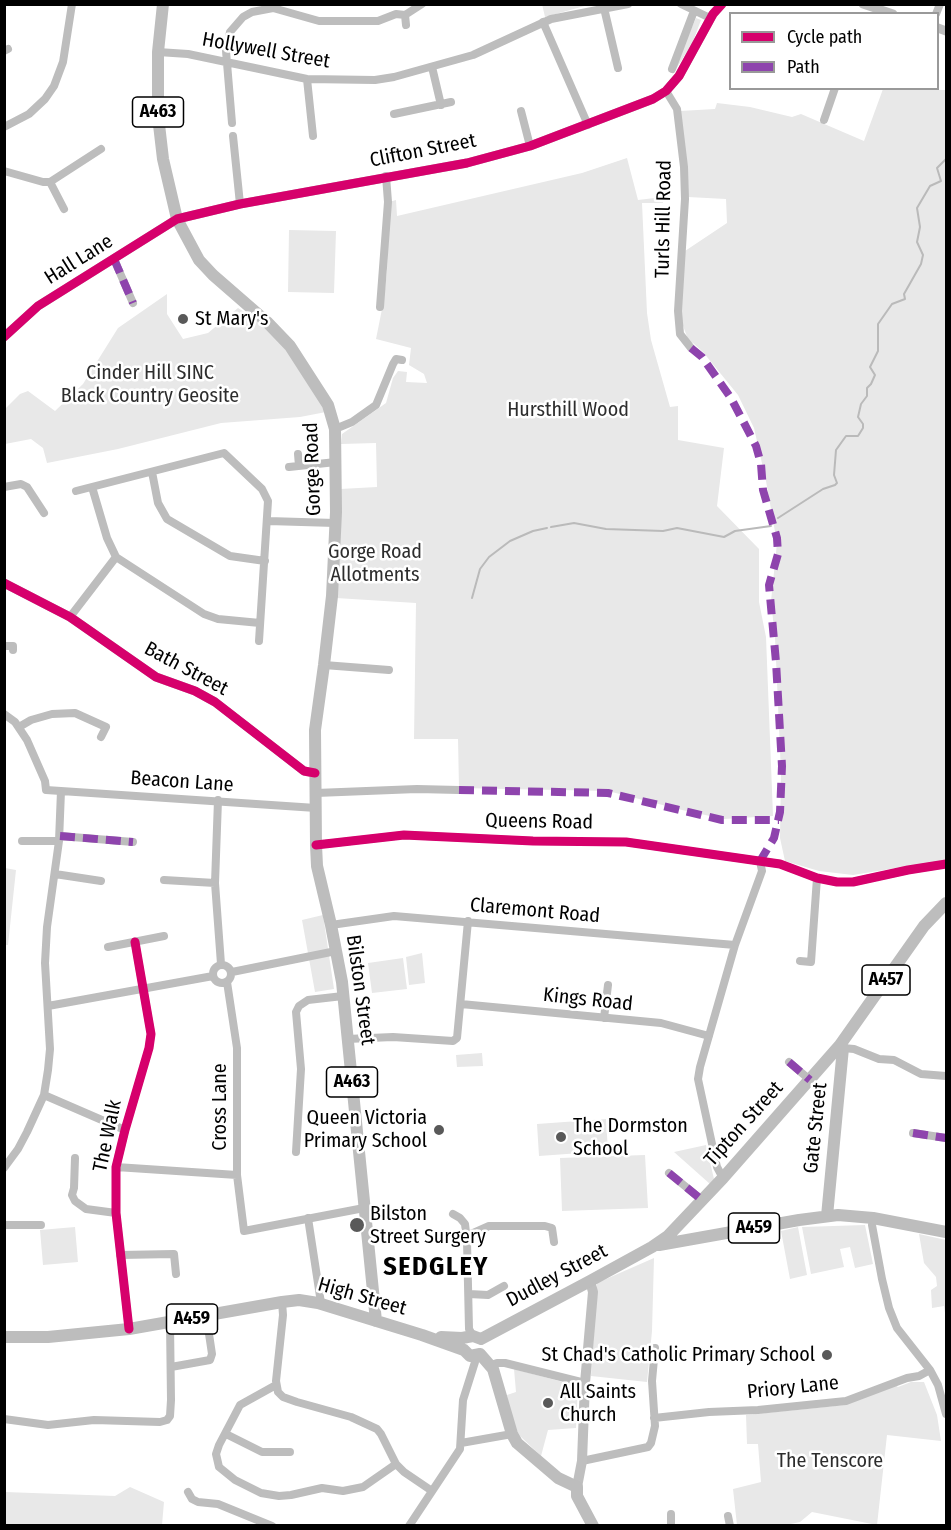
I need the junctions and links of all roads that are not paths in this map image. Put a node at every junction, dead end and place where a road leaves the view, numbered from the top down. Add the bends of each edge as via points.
1 (72, 4) edge
2 (163, 4) edge
3 (422, 4) edge
4 (628, 4) edge
5 (681, 4) edge
6 (722, 4) edge
7 (604, 8) junction
8 (865, 8) edge
9 (694, 11) junction
10 (884, 12) edge
11 (405, 15) junction
12 (710, 18) junction
13 (543, 22) junction
14 (406, 25) dead end
15 (158, 52) junction
16 (226, 62) junction
17 (432, 67) junction
18 (618, 68) dead end
19 (672, 69) dead end
20 (307, 79) junction
21 (834, 90) edge
22 (666, 91) junction
23 (451, 102) dead end
24 (441, 105) junction
25 (521, 111) dead end
26 (394, 114) dead end
27 (824, 120) dead end
28 (231, 123) dead end
29 (588, 124) junction
30 (4, 127) edge
31 (233, 136) dead end
32 (313, 136) dead end
33 (530, 146) junction
34 (101, 149) dead end
35 (4, 171) edge
36 (386, 176) junction
37 (50, 182) junction
38 (240, 204) junction
39 (64, 209) dead end
40 (177, 219) junction
41 (114, 259) junction
42 (134, 303) dead end
43 (380, 307) dead end
44 (4, 338) edge
45 (691, 348) dead end
46 (402, 360) dead end
47 (335, 429) junction
48 (298, 454) dead end
49 (336, 462) junction
50 (299, 466) junction
51 (289, 467) dead end
52 (152, 472) junction
53 (4, 487) edge
54 (92, 487) junction
55 (76, 491) dead end
56 (40, 511) dead end
57 (268, 521) junction
58 (335, 523) junction
59 (116, 556) junction
60 (265, 561) junction
61 (4, 583) edge
62 (70, 618) junction
63 (260, 623) junction
64 (259, 641) dead end
65 (4, 646) edge
66 (13, 650) dead end
67 (324, 665) junction
68 (389, 670) dead end
69 (4, 714) edge
70 (19, 727) junction
71 (101, 737) dead end
72 (315, 773) junction
73 (459, 790) dead end
74 (61, 791) junction
75 (316, 794) junction
76 (218, 800) junction
77 (316, 808) junction
78 (59, 838) junction
79 (22, 841) dead end
80 (133, 842) dead end
81 (316, 845) junction
82 (760, 861) junction
83 (946, 864) edge
84 (55, 874) junction
85 (817, 878) junction
86 (164, 880) dead end
87 (102, 881) dead end
88 (215, 883) junction
89 (946, 903) edge
90 (468, 921) junction
91 (331, 925) junction
92 (164, 936) dead end
93 (135, 942) junction
94 (735, 945) junction
95 (108, 947) dead end
96 (336, 951) junction
97 (800, 961) dead end
98 (221, 964) junction
99 (232, 972) junction
100 (213, 976) junction
101 (227, 982) junction
102 (608, 986) dead end
103 (143, 989) junction
104 (343, 996) junction
105 (461, 1004) junction
106 (48, 1006) junction
107 (604, 1018) junction
108 (709, 1036) junction
109 (347, 1039) junction
110 (842, 1046) junction
111 (789, 1062) dead end
112 (946, 1076) edge
113 (810, 1080) junction
114 (44, 1095) junction
115 (124, 1130) junction
116 (912, 1133) dead end
117 (946, 1138) edge
118 (296, 1152) dead end
119 (75, 1158) dead end
120 (117, 1167) junction
121 (4, 1168) edge
122 (669, 1173) dead end
123 (237, 1175) junction
124 (723, 1178) junction
125 (702, 1200) junction
126 (364, 1208) junction
127 (116, 1213) junction
128 (453, 1214) dead end
129 (689, 1214) junction
130 (827, 1216) junction
131 (308, 1218) junction
132 (873, 1218) junction
133 (4, 1225) edge
134 (41, 1225) dead end
135 (946, 1232) edge
136 (682, 1240) junction
137 (467, 1241) junction
138 (554, 1242) dead end
139 (652, 1247) junction
140 (120, 1255) junction
141 (176, 1274) dead end
142 (590, 1281) junction
143 (504, 1286) dead end
144 (469, 1294) junction
145 (282, 1302) junction
146 (321, 1304) junction
147 (376, 1321) junction
148 (170, 1323) junction
149 (129, 1329) junction
150 (209, 1334) dead end
151 (4, 1337) edge
152 (473, 1346) junction
153 (654, 1348) dead end
154 (491, 1365) junction
155 (171, 1366) junction
156 (930, 1370) junction
157 (585, 1383) junction
158 (276, 1385) junction
159 (946, 1414) edge
160 (654, 1418) junction
161 (4, 1419) edge
162 (226, 1434) junction
163 (512, 1434) junction
164 (461, 1443) junction
165 (290, 1452) dead end
166 (582, 1461) junction
167 (396, 1464) junction
168 (580, 1473) junction
169 (558, 1478) junction
170 (432, 1491) junction
171 (577, 1491) junction
172 (189, 1492) dead end
173 (671, 1514) dead end
174 (728, 1516) dead end
175 (272, 1526) edge
176 (409, 1526) edge
177 (593, 1526) edge
178 (671, 1526) edge
179 (730, 1526) edge

1 - 30 street via 63,62 54,86 29,114
2 - 15 main road, A463
3 - 11 street
4 - 7 street, Hollywell Street
5 - 9 street
6 - 12 street
7 - 13 street, Hollywell Street
7 - 18 street
8 - 10 street
9 - 12 street
9 - 19 street
11 - 14 street
11 - 16 street via 378,21 331,21 273,9 252,12 243,16 230,32
12 - 22 street via 685,66
13 - 17 street, Hollywell Street via 473,55
13 - 29 street
15 - 16 street, Hollywell Street
15 - 40 main road, A463 via 158,116
16 - 20 street, Hollywell Street
16 - 28 street
17 - 20 street, Hollywell Street via 375,80
17 - 24 street
20 - 32 street
21 - 27 street
22 - 29 street, Clifton Street
22 - 45 street, Turls Hill Road via 677,109 684,167 678,311 680,334
23 - 24 street
24 - 26 street
25 - 33 street
29 - 33 street, Clifton Street
31 - 38 street
33 - 36 street, Clifton Street via 467,163
34 - 37 street
35 - 37 street
36 - 38 street, Clifton Street
36 - 43 street via 388,202
37 - 39 street
38 - 40 street, Clifton Street
40 - 41 street, Hall Lane
40 - 47 main road, Gorge Road / A463 via 199,260 290,346 328,405
41 - 42 street
41 - 44 street, Hall Lane via 38,306
46 - 47 street via 396,359 393,364 376,405
47 - 49 main road, Gorge Road / A463
48 - 50 street
49 - 50 street
49 - 58 main road, Gorge Road / A463
50 - 51 street
52 - 54 street
52 - 57 street via 224,453 266,494
52 - 60 street via 158,503 167,519 230,556
53 - 56 street via 20,481
54 - 55 street
54 - 59 street
57 - 58 street
57 - 60 street
58 - 67 main road, Gorge Road / A463
59 - 62 street
59 - 63 street via 204,614
60 - 63 street
61 - 62 street, Bath Street
62 - 72 street, Bath Street via 156,677 215,702 304,771
63 - 64 street
65 - 66 street via 13,646
67 - 68 street
67 - 72 main road, Gorge Road / A463 via 315,729
69 - 70 street
70 - 71 street via 52,714 75,713 106,727
70 - 74 street, Beacon Lane via 46,790
72 - 75 main road, Bilston Street / A463
73 - 75 street
74 - 76 street, Beacon Lane
74 - 78 street
75 - 77 main road, Bilston Street / A463
76 - 77 street, Beacon Lane
76 - 88 street
77 - 81 main road, Bilston Street / A463
78 - 79 street
78 - 80 street
78 - 84 street
81 - 82 street, Queens Road via 404,835 626,842
81 - 91 main road, Bilston Street / A463
82 - 85 street, Queens Road
82 - 94 street via 762,871
83 - 85 street, Queens Road via 853,882
84 - 87 street
84 - 106 street via 45,963
85 - 97 street via 811,962
86 - 88 street
88 - 98 street
89 - 110 main road, A457 via 924,926
90 - 91 street, Claremont Road via 394,916
90 - 94 street, Claremont Road
90 - 105 street
91 - 96 main road, Bilston Street / A463
92 - 93 street
93 - 95 street
93 - 103 street, The Walk
94 - 108 street
96 - 99 street
96 - 104 main road, Bilston Street / A463
98 - 99 street
98 - 100 street
99 - 101 street
100 - 101 street via 217,982
100 - 103 street
101 - 123 street, Cross Lane via 237,1048
102 - 107 street
103 - 106 street
103 - 115 street, The Walk via 151,1034
104 - 109 main road, Bilston Street / A463
104 - 118 street via 308,1000 296,1012 301,1069
105 - 107 street, Kings Road
105 - 109 street via 457,1038 453,1041
106 - 114 street via 50,1049
107 - 108 street, Kings Road via 661,1023
108 - 124 street via 698,1079
109 - 126 main road, Bilston Street / A463
110 - 112 street via 894,1060 921,1074
110 - 113 main road, Tipton Street / A457
110 - 130 main road, Gate Street / A457
111 - 113 street
113 - 124 main road, Tipton Street / A457
114 - 115 street
114 - 121 street via 18,1149
115 - 120 street, The Walk
116 - 117 street
119 - 127 street via 75,1201 86,1209
120 - 123 street
120 - 127 street, The Walk
122 - 125 street
123 - 131 street, Cross Lane via 244,1231
124 - 125 main road, Tipton Street / A457
125 - 129 main road, Tipton Street / A457
126 - 131 street
126 - 147 main road, Bilston Street / A463
127 - 140 street, The Walk
128 - 137 street via 465,1224
129 - 136 main road, Tipton Street / A457
129 - 139 main road, Tipton Street / A457
130 - 132 main road, A459
130 - 136 main road, A459
131 - 146 street
132 - 135 main road, A459
132 - 156 street via 882,1280 893,1318
133 - 134 street
136 - 139 main road, A459
137 - 138 street via 471,1234 489,1226 545,1226 552,1228
137 - 144 street
139 - 142 main road, Dudley Street / A459
140 - 141 street via 174,1254
140 - 149 street, The Walk
142 - 152 main road, Dudley Street / A459
142 - 157 main road via 593,1292
143 - 144 street via 494,1286 488,1295
144 - 152 street
145 - 146 main road, High Street / A459
145 - 148 main road, High Street / A459
145 - 158 street
146 - 147 main road, High Street / A459
147 - 152 main road, High Street / A459
148 - 149 main road, High Street / A459
148 - 155 street
149 - 151 main road, High Street / A459
150 - 155 street via 210,1360
152 - 154 main road
152 - 164 street via 475,1362 463,1400
153 - 160 street
154 - 157 street via 505,1363
154 - 163 main road
155 - 161 street via 167,1420 94,1420 48,1425
156 - 159 street
156 - 160 street, Priory Lane via 846,1401
157 - 166 main road
158 - 162 street via 240,1405
158 - 167 street via 283,1397 377,1429
160 - 166 street via 653,1439 648,1447
162 - 165 street via 262,1452
162 - 167 street via 216,1454 219,1467 268,1495 363,1487
163 - 164 street
163 - 169 main road via 524,1450
164 - 170 street
166 - 168 main road
167 - 170 street
168 - 169 street
168 - 171 main road
169 - 171 main road
170 - 176 street
171 - 177 main road
172 - 175 street via 198,1502 218,1504
173 - 178 street
174 - 179 street

